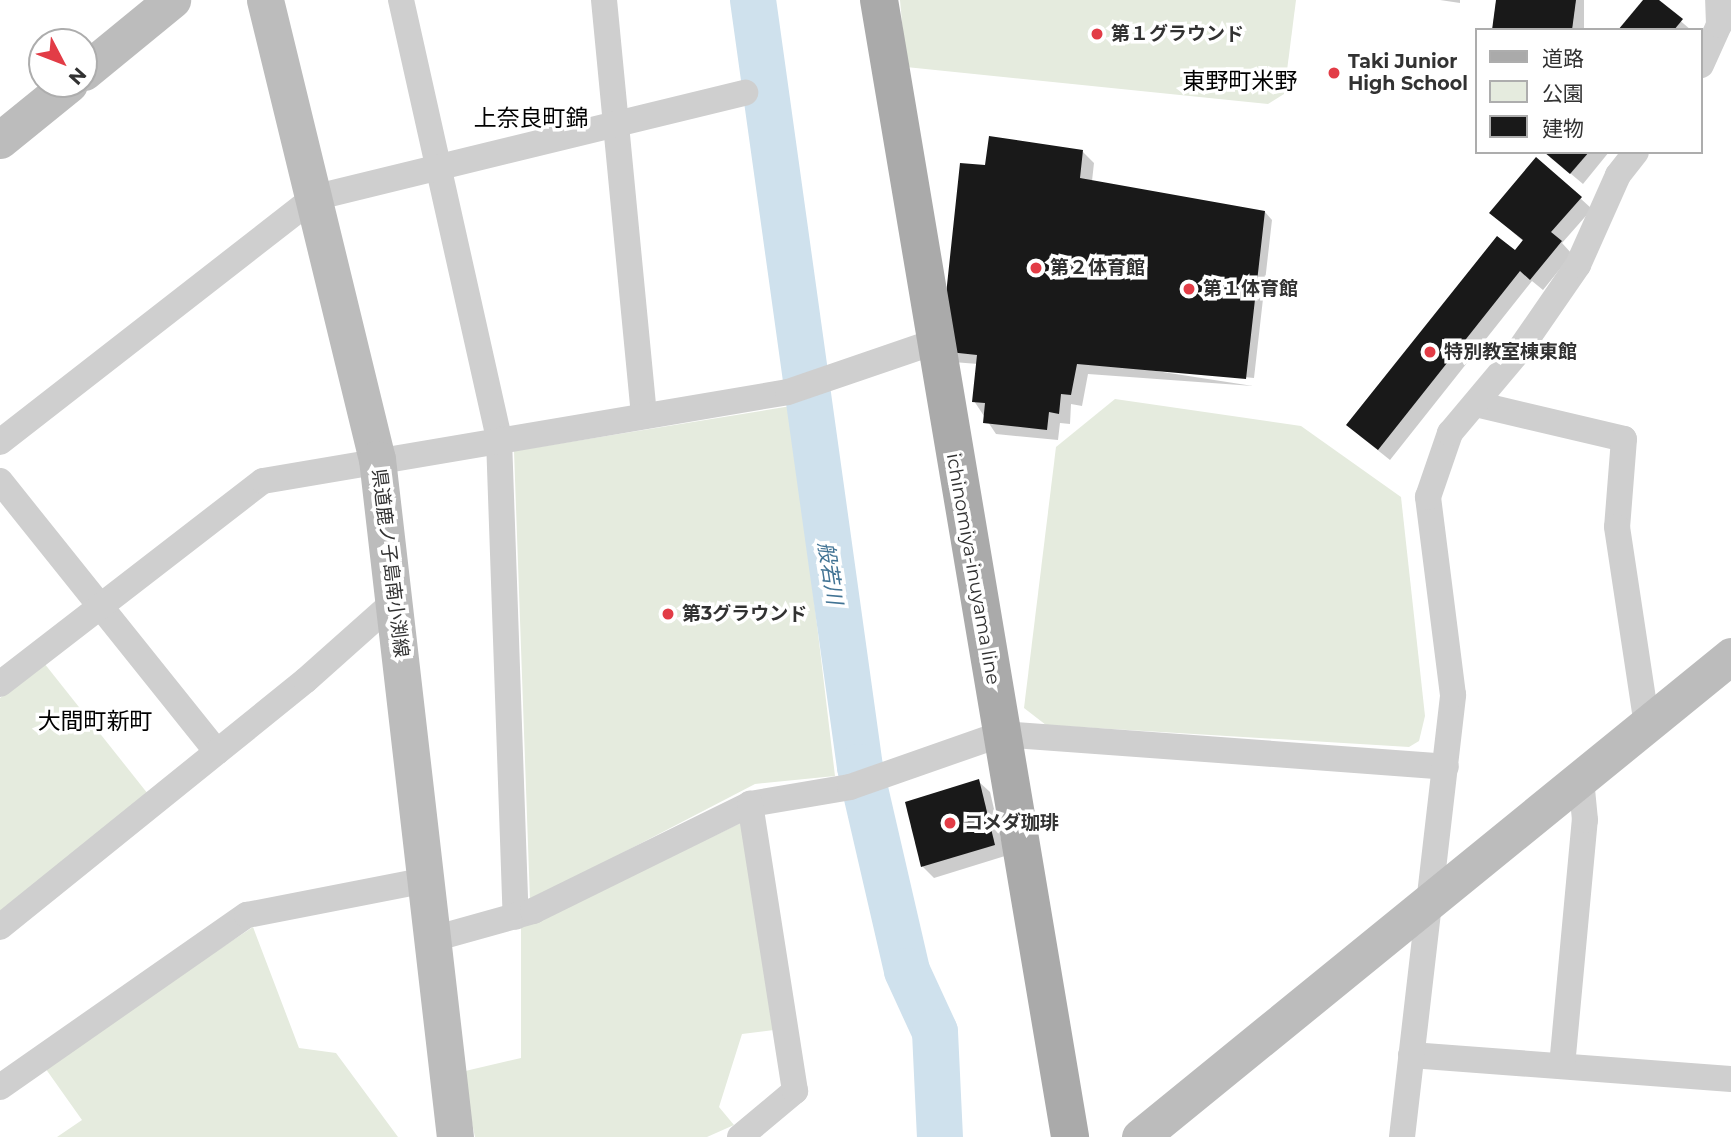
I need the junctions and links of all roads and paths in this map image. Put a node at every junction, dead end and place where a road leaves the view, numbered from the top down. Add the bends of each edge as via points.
1 (172, 0) edge
2 (265, 0) edge
3 (401, 0) edge
4 (604, 0) edge
5 (879, 0) edge
6 (1718, 0) edge
7 (1703, 60) edge
8 (98, 61) edge
9 (745, 93) dead end
10 (52, 98) edge
11 (619, 129) junction
12 (0, 140) edge
13 (1634, 154) edge
14 (436, 170) junction
15 (313, 198) junction
16 (934, 342) junction
17 (1476, 404) junction
18 (644, 416) junction
19 (499, 439) junction
20 (0, 442) edge
21 (377, 459) junction
22 (0, 481) edge
23 (397, 599) junction
24 (101, 606) junction
25 (1731, 656) edge
26 (0, 684) edge
27 (1647, 725) junction
28 (1001, 734) junction
29 (217, 752) junction
30 (1446, 767) junction
31 (1581, 779) junction
32 (750, 804) junction
33 (427, 880) junction
34 (1426, 905) junction
35 (516, 917) junction
36 (0, 927) edge
37 (433, 939) junction
38 (1411, 1055) junction
39 (1562, 1066) junction
40 (1731, 1079) edge
41 (0, 1087) edge
42 (453, 1136) edge
43 (740, 1137) edge
44 (1070, 1137) edge
45 (1140, 1137) edge
46 (1402, 1137) edge

1 - 8 main road
2 - 15 main road, 県道鹿ノ子島南小渕線
3 - 14 street
4 - 11 street
5 - 16 main road, ichinomiya-inuyama line
6 - 7 street via 1719,24
9 - 11 street
10 - 12 main road
11 - 14 street
11 - 18 street
13 - 17 street via 1618,175 1578,265
14 - 15 street
14 - 19 street
15 - 20 street
15 - 21 main road, 県道鹿ノ子島南小渕線
16 - 18 street via 800,389
16 - 28 main road, ichinomiya-inuyama line
17 - 27 street via 1624,439 1617,527
17 - 30 street via 1450,433 1428,497 1453,695
18 - 19 street
19 - 21 street
19 - 35 street
21 - 23 main road, 県道鹿ノ子島南小渕線
21 - 24 street via 263,481
22 - 24 street
23 - 29 street
23 - 33 main road, 県道鹿ノ子島南小渕線
24 - 26 street
24 - 29 street
25 - 27 main road
27 - 31 main road
28 - 30 street
28 - 32 street via 850,788
28 - 44 main road, ichinomiya-inuyama line
29 - 36 street
30 - 34 street
31 - 34 main road
31 - 39 street via 1585,820
32 - 35 street
32 - 43 street via 795,1091
33 - 37 main road, 県道鹿ノ子島南小渕線
33 - 41 street via 247,915
34 - 38 street
34 - 45 main road
35 - 37 street
37 - 42 main road, 県道鹿ノ子島南小渕線
38 - 39 street
38 - 46 street
39 - 40 street

